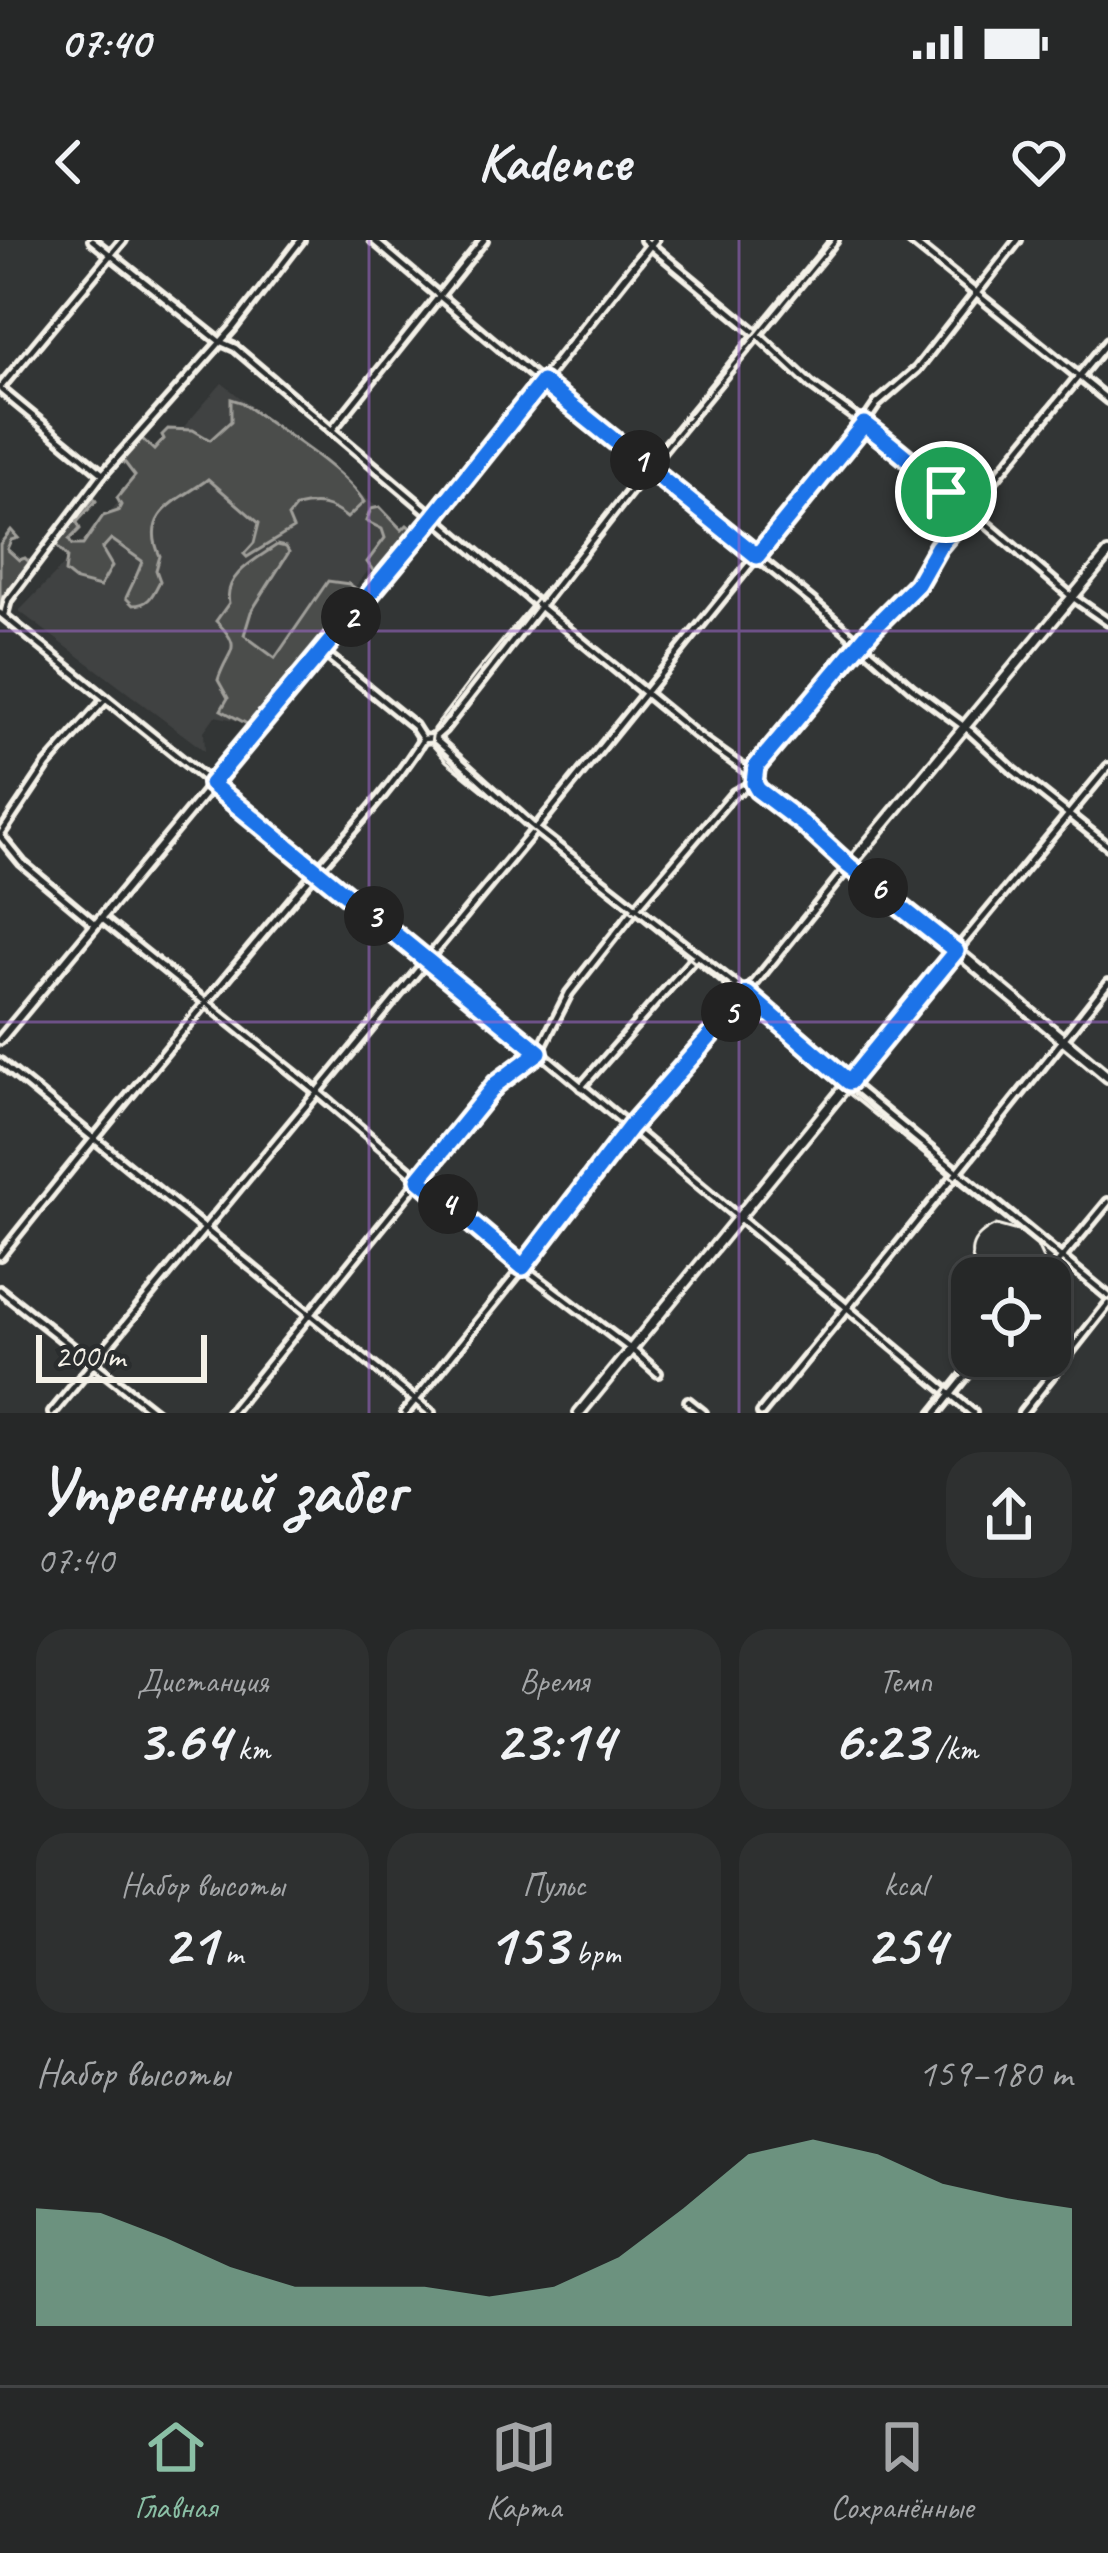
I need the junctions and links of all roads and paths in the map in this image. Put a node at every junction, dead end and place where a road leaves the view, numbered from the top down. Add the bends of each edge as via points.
1 (92, 240) edge
2 (123, 240) edge
3 (301, 240) edge
4 (373, 240) edge
5 (484, 240) edge
6 (836, 240) edge
7 (910, 240) edge
8 (1018, 240) edge
9 (650, 242) edge
10 (110, 256) junction
11 (978, 293) junction
12 (440, 295) junction
13 (758, 335) junction
14 (219, 341) junction
15 (1108, 341) edge
16 (1079, 376) junction
17 (542, 382) junction
18 (0, 389) edge
19 (1108, 400) edge
20 (864, 424) junction
21 (332, 430) junction
22 (649, 467) junction
23 (103, 474) junction
24 (971, 508) junction
25 (435, 516) junction
26 (1108, 554) edge
27 (757, 556) junction
28 (1072, 597) junction
29 (540, 605) junction
30 (2, 614) edge
31 (1108, 622) edge
32 (860, 643) junction
33 (322, 650) junction
34 (644, 692) junction
35 (106, 698) junction
36 (964, 727) junction
37 (434, 738) junction
38 (423, 739) junction
39 (1108, 767) edge
40 (754, 783) junction
41 (211, 784) junction
42 (1068, 814) junction
43 (535, 829) junction
44 (0, 835) edge
45 (1108, 846) edge
46 (849, 866) junction
47 (316, 870) junction
48 (636, 908) junction
49 (98, 921) junction
50 (956, 951) junction
51 (697, 956) junction
52 (426, 958) junction
53 (1108, 983) edge
54 (747, 994) junction
55 (207, 1002) junction
56 (0, 1040) edge
57 (1064, 1040) junction
58 (539, 1052) junction
59 (0, 1062) edge
60 (1108, 1077) edge
61 (849, 1082) junction
62 (581, 1088) junction
63 (316, 1091) junction
64 (630, 1127) junction
65 (92, 1139) junction
66 (958, 1173) junction
67 (419, 1179) junction
68 (1108, 1202) edge
69 (739, 1219) junction
70 (204, 1230) junction
71 (0, 1256) edge
72 (1060, 1257) edge
73 (1062, 1257) edge
74 (523, 1267) junction
75 (1071, 1267) edge
76 (0, 1290) edge
77 (1108, 1300) edge
78 (847, 1309) junction
79 (311, 1315) junction
80 (632, 1350) junction
81 (94, 1365) junction
82 (658, 1373) dead end
83 (965, 1377) edge
84 (951, 1394) junction
85 (416, 1400) junction
86 (688, 1401) dead end
87 (52, 1413) edge
88 (156, 1413) edge
89 (230, 1413) edge
90 (405, 1413) edge
91 (431, 1413) edge
92 (579, 1413) edge
93 (703, 1413) edge
94 (761, 1413) edge
95 (936, 1413) edge
96 (973, 1413) edge
97 (1022, 1413) edge

1 - 10 street
2 - 10 street
3 - 14 street
4 - 12 street
5 - 12 street
6 - 13 street
7 - 11 street
8 - 11 street
9 - 13 street
9 - 17 street
10 - 14 street
10 - 18 street
11 - 16 street
11 - 20 street
12 - 17 street
12 - 21 street
13 - 20 street
13 - 22 street
14 - 21 street
14 - 23 street
15 - 16 street
16 - 19 street
16 - 24 street
17 - 22 street
17 - 25 street
18 - 23 street
20 - 24 street
20 - 27 street
21 - 25 street
22 - 27 street
22 - 29 street
23 - 30 street
24 - 28 street
24 - 32 street via 917,584
25 - 29 street
25 - 33 street
26 - 28 main road
27 - 32 street
27 - 34 street
28 - 31 street
28 - 36 main road
29 - 34 street
29 - 37 street
30 - 35 street
32 - 36 street
32 - 40 street via 756,767
33 - 38 street
33 - 41 street
34 - 40 street
34 - 43 street
35 - 41 street
35 - 44 street
36 - 42 street
36 - 46 main road
37 - 38 street
37 - 43 street
38 - 47 street
39 - 42 street
40 - 46 street
40 - 48 street via 734,794
41 - 47 street
41 - 49 street
42 - 45 street
42 - 50 street
43 - 48 street
43 - 52 street
44 - 49 street via 22,863
46 - 50 main road
46 - 54 street
47 - 52 street
47 - 55 street
48 - 51 street
48 - 58 street via 569,993
49 - 55 street
49 - 56 street
50 - 57 main road
50 - 61 main road
51 - 54 street
51 - 62 street
52 - 58 street
52 - 63 street
53 - 57 street
54 - 61 street
54 - 64 street
55 - 63 street
55 - 65 street
57 - 60 main road
57 - 66 street
58 - 62 street
58 - 67 street via 496,1084
59 - 65 street
61 - 66 street
61 - 69 main road
62 - 64 street
63 - 67 street
63 - 70 street
64 - 69 street
64 - 74 street
65 - 70 street
65 - 71 street
66 - 72 street
66 - 78 street
67 - 74 street
67 - 79 street
68 - 73 street
69 - 78 street
69 - 80 main road
70 - 79 street
70 - 81 street
74 - 80 street
74 - 85 street
75 - 77 street
76 - 81 street
77 - 97 street
78 - 84 street
78 - 94 street
79 - 85 street
79 - 89 street
80 - 82 street
80 - 92 main road
81 - 87 street
81 - 88 street
83 - 84 street
84 - 95 street
84 - 96 street
85 - 90 street
85 - 91 street
86 - 93 street

